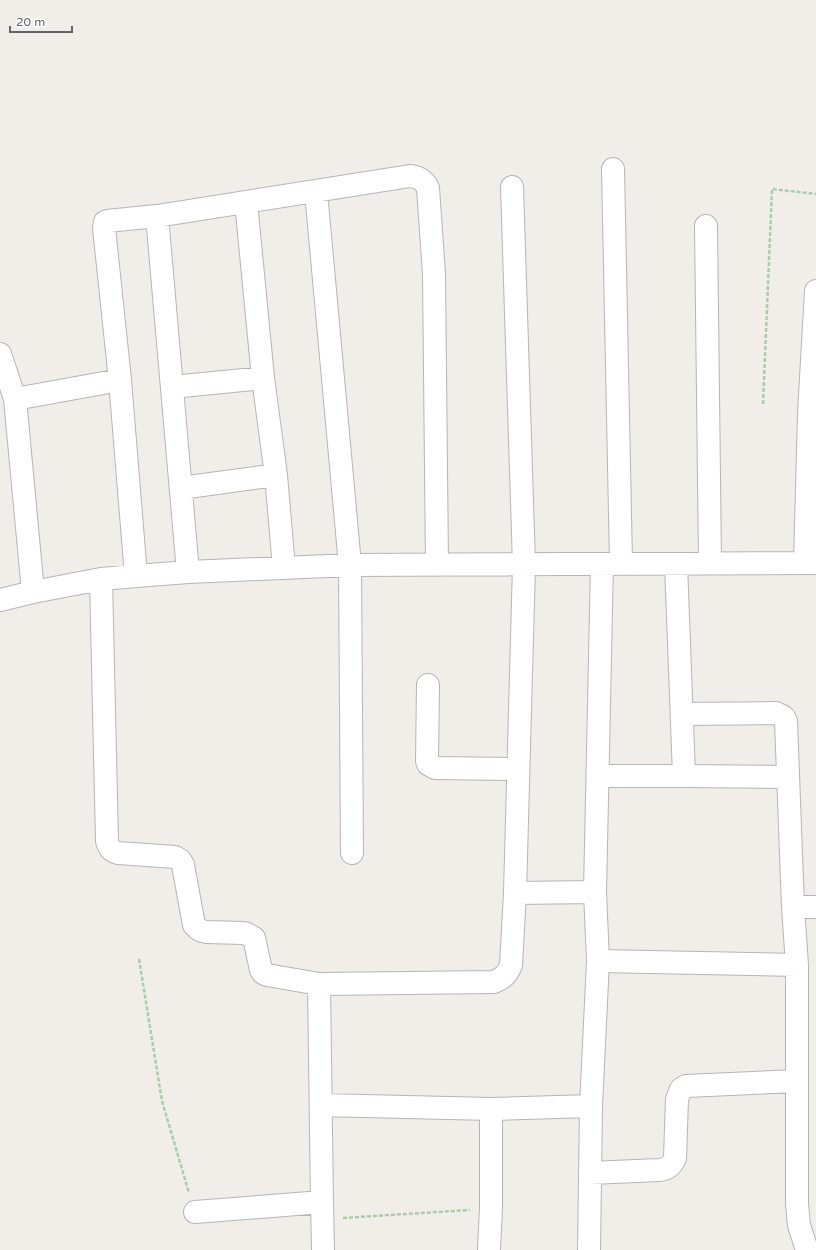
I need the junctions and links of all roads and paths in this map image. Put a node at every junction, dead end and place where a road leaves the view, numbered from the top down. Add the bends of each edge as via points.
1 (613, 169) dead end
2 (512, 187) dead end
3 (316, 192) junction
4 (816, 194) edge
5 (246, 202) junction
6 (157, 216) junction
7 (706, 226) dead end
8 (816, 291) edge
9 (0, 354) edge
10 (263, 378) junction
11 (120, 380) junction
12 (172, 387) junction
13 (15, 399) junction
14 (763, 404) dead end
15 (813, 413) edge
16 (276, 475) junction
17 (181, 488) junction
18 (710, 563) junction
19 (810, 563) edge
20 (611, 564) junction
21 (676, 564) junction
22 (350, 565) junction
23 (437, 565) junction
24 (524, 565) junction
25 (284, 568) junction
26 (188, 572) junction
27 (136, 576) junction
28 (102, 579) junction
29 (34, 592) junction
30 (0, 600) edge
31 (428, 685) dead end
32 (682, 714) junction
33 (517, 769) junction
34 (598, 776) junction
35 (684, 776) junction
36 (788, 777) junction
37 (352, 853) dead end
38 (595, 892) junction
39 (515, 893) junction
40 (793, 907) junction
41 (816, 907) edge
42 (139, 959) dead end
43 (598, 961) junction
44 (797, 965) junction
45 (319, 984) junction
46 (797, 1081) junction
47 (321, 1105) junction
48 (591, 1106) junction
49 (491, 1108) junction
50 (590, 1173) junction
51 (490, 1208) junction
52 (323, 1211) junction
53 (195, 1212) joint
54 (323, 1250) edge
55 (489, 1250) edge
56 (589, 1250) edge
57 (807, 1250) edge

1 - 20 street
2 - 24 street
3 - 5 street
3 - 22 street
3 - 23 street via 410,176 418,177 428,188 434,274
4 - 14 path via 772,189
5 - 6 street
5 - 10 street
6 - 11 street via 107,221 104,226
6 - 12 street
7 - 18 street
8 - 15 street
9 - 13 street
10 - 12 street
10 - 16 street
11 - 13 street
11 - 27 street
12 - 17 street
13 - 29 street
15 - 19 street
16 - 17 street
16 - 25 street
17 - 26 street
18 - 19 street
18 - 21 street
20 - 21 street
20 - 24 street
20 - 34 street
21 - 32 street
22 - 23 street
22 - 25 street
22 - 37 street
23 - 24 street
24 - 33 street
25 - 26 street
26 - 27 street
27 - 28 street
28 - 29 street
28 - 45 street via 109,847 118,853 175,857 180,860 194,925 197,928 206,932 247,934 254,938 263,973
29 - 30 street
31 - 33 street via 428,764 435,768
32 - 35 street
32 - 36 street via 781,714 786,720
33 - 39 street
34 - 35 street
34 - 38 street
35 - 36 street
36 - 40 street
38 - 39 street
38 - 43 street
39 - 45 street via 510,965 508,973 502,979 494,982
40 - 41 street
40 - 44 street
42 - 53 path via 162,1101
43 - 44 street
43 - 48 street
44 - 46 street
45 - 47 street
46 - 50 street via 686,1086 681,1089 677,1099 675,1158 667,1169
46 - 57 street via 797,1204 799,1225
47 - 49 street
47 - 52 street
48 - 49 street
48 - 50 street
49 - 51 street
50 - 56 street
51 - 52 path
51 - 55 street
52 - 53 street
52 - 54 street

